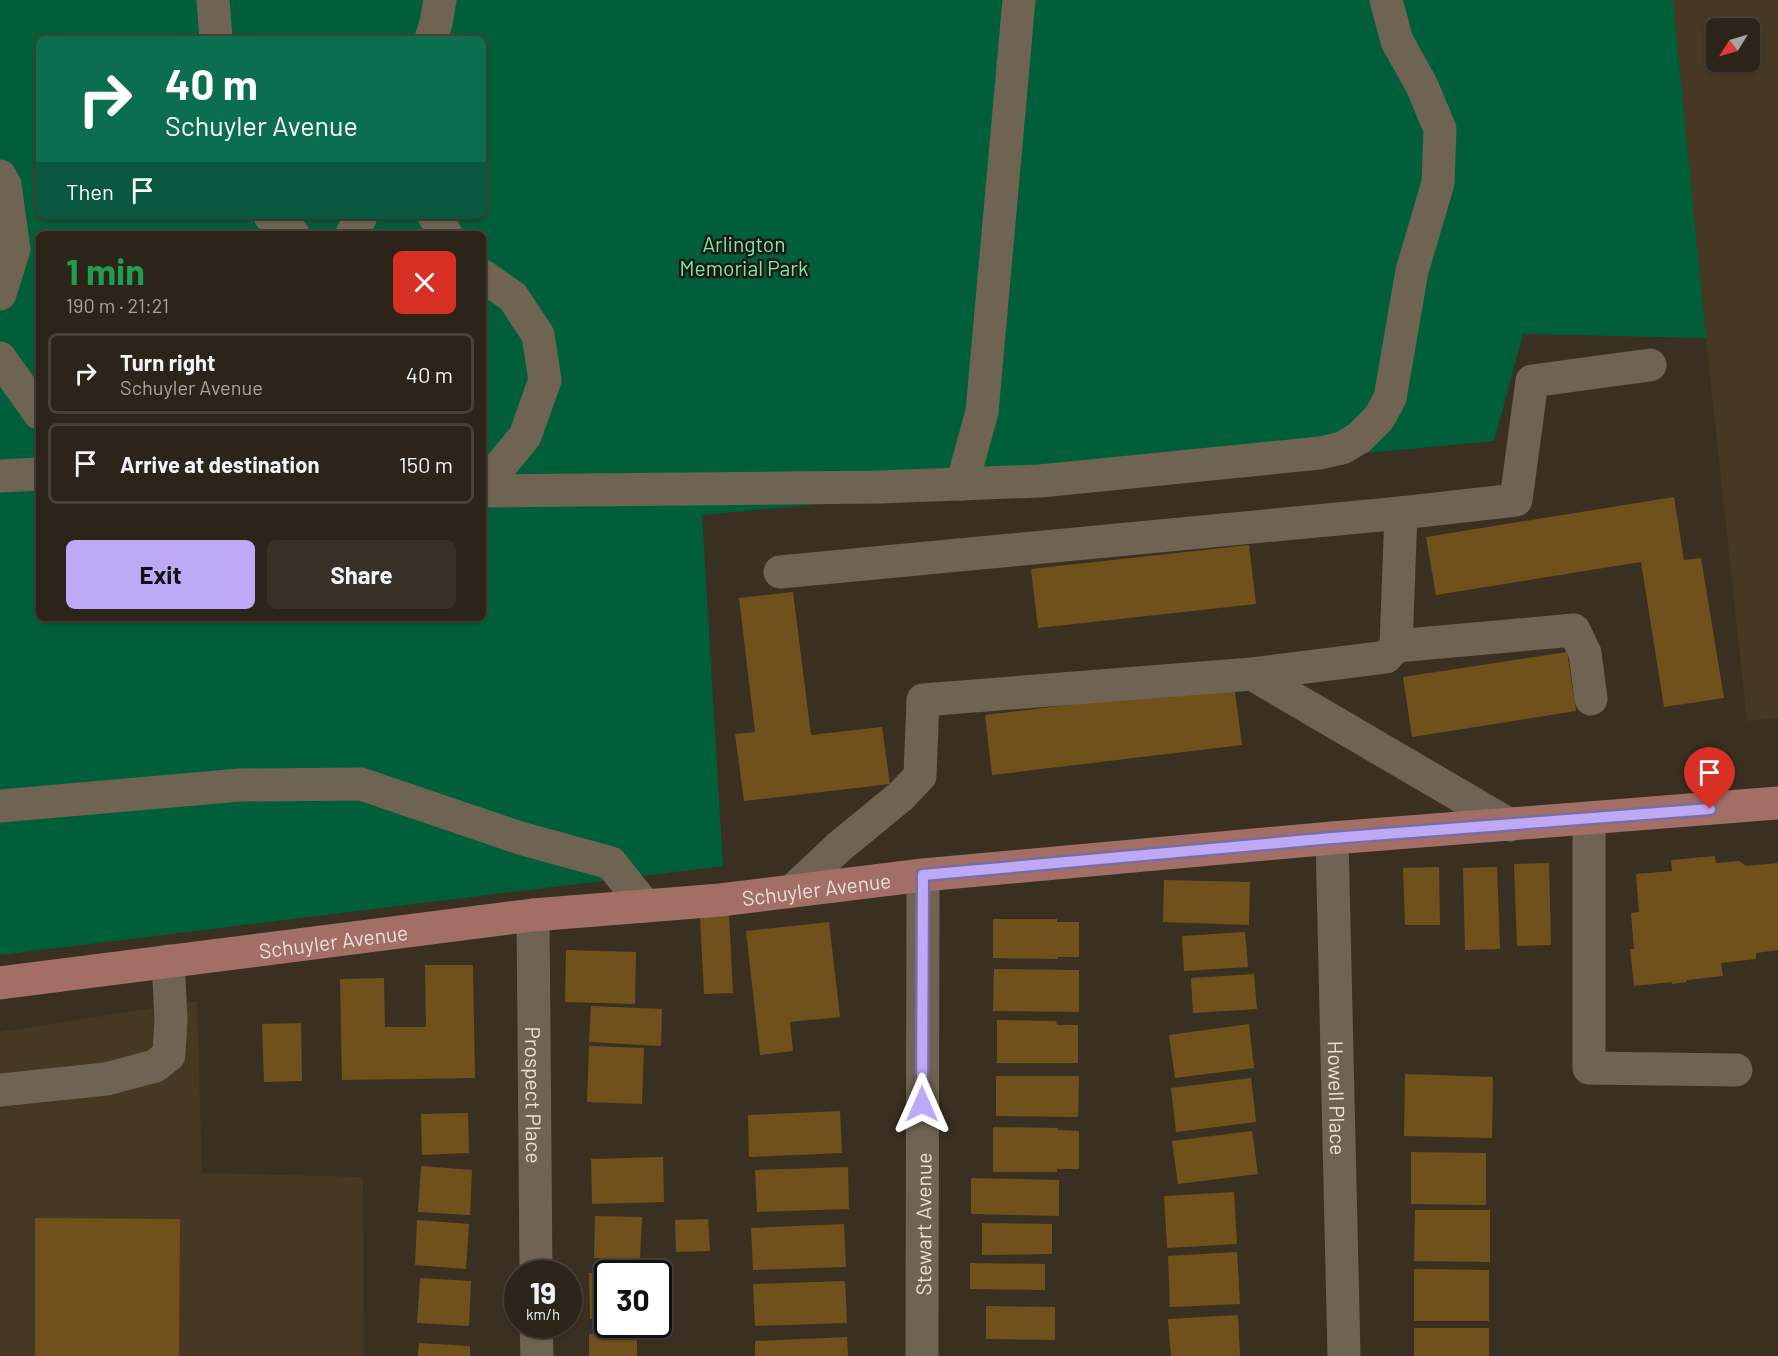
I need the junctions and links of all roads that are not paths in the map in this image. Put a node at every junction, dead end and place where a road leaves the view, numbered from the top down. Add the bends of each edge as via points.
1 (213, 0) edge
2 (440, 0) edge
3 (1019, 0) edge
4 (1386, 0) edge
5 (216, 36) edge
6 (432, 36) edge
7 (0, 176) edge
8 (274, 219) edge
9 (289, 231) edge
10 (486, 278) edge
11 (0, 294) edge
12 (0, 358) edge
13 (1650, 365) dead end
14 (36, 409) edge
15 (36, 474) edge
16 (0, 476) edge
17 (486, 478) edge
18 (962, 484) junction
19 (486, 491) edge
20 (1401, 513) junction
21 (780, 572) dead end
22 (1396, 646) junction
23 (1252, 674) junction
24 (1592, 699) dead end
25 (1778, 803) edge
26 (0, 806) edge
27 (1589, 819) junction
28 (1510, 825) junction
29 (1332, 838) junction
30 (923, 875) junction
31 (792, 891) junction
32 (645, 906) junction
33 (533, 915) junction
34 (168, 961) junction
35 (0, 983) edge
36 (1736, 1070) dead end
37 (0, 1090) edge
38 (536, 1260) edge
39 (536, 1338) edge
40 (537, 1356) edge
41 (921, 1356) edge
42 (1344, 1356) edge

1 - 5 street
2 - 6 street
3 - 18 street via 981,412
4 - 18 street via 1397,41 1440,129 1438,183 1412,271 1390,398 1379,418 1359,438 1342,448 1320,453 1040,481
7 - 11 street via 5,185 14,249
8 - 9 street
10 - 17 street via 513,297 538,335 544,380 525,436 493,475
12 - 14 street
13 - 20 street via 1532,381 1516,500
15 - 16 street
18 - 19 street
20 - 21 street
20 - 22 street
22 - 23 street via 1386,657
22 - 24 street via 1574,630 1585,653
23 - 28 street
23 - 31 street via 922,700 920,776
25 - 27 main road, Schuyler Avenue
26 - 32 street via 240,785 361,784 520,838 611,863
27 - 28 main road, Schuyler Avenue
27 - 36 street via 1589,1068
28 - 29 main road, Schuyler Avenue
29 - 30 main road, Schuyler Avenue
29 - 42 street, Howell Place
30 - 31 main road, Schuyler Avenue
30 - 41 street, Stewart Avenue
31 - 32 main road, Schuyler Avenue
32 - 33 main road, Schuyler Avenue
33 - 34 main road, Schuyler Avenue
33 - 38 street, Prospect Place
34 - 35 main road, Schuyler Avenue
34 - 37 street via 169,1055 155,1066 106,1079
39 - 40 street

